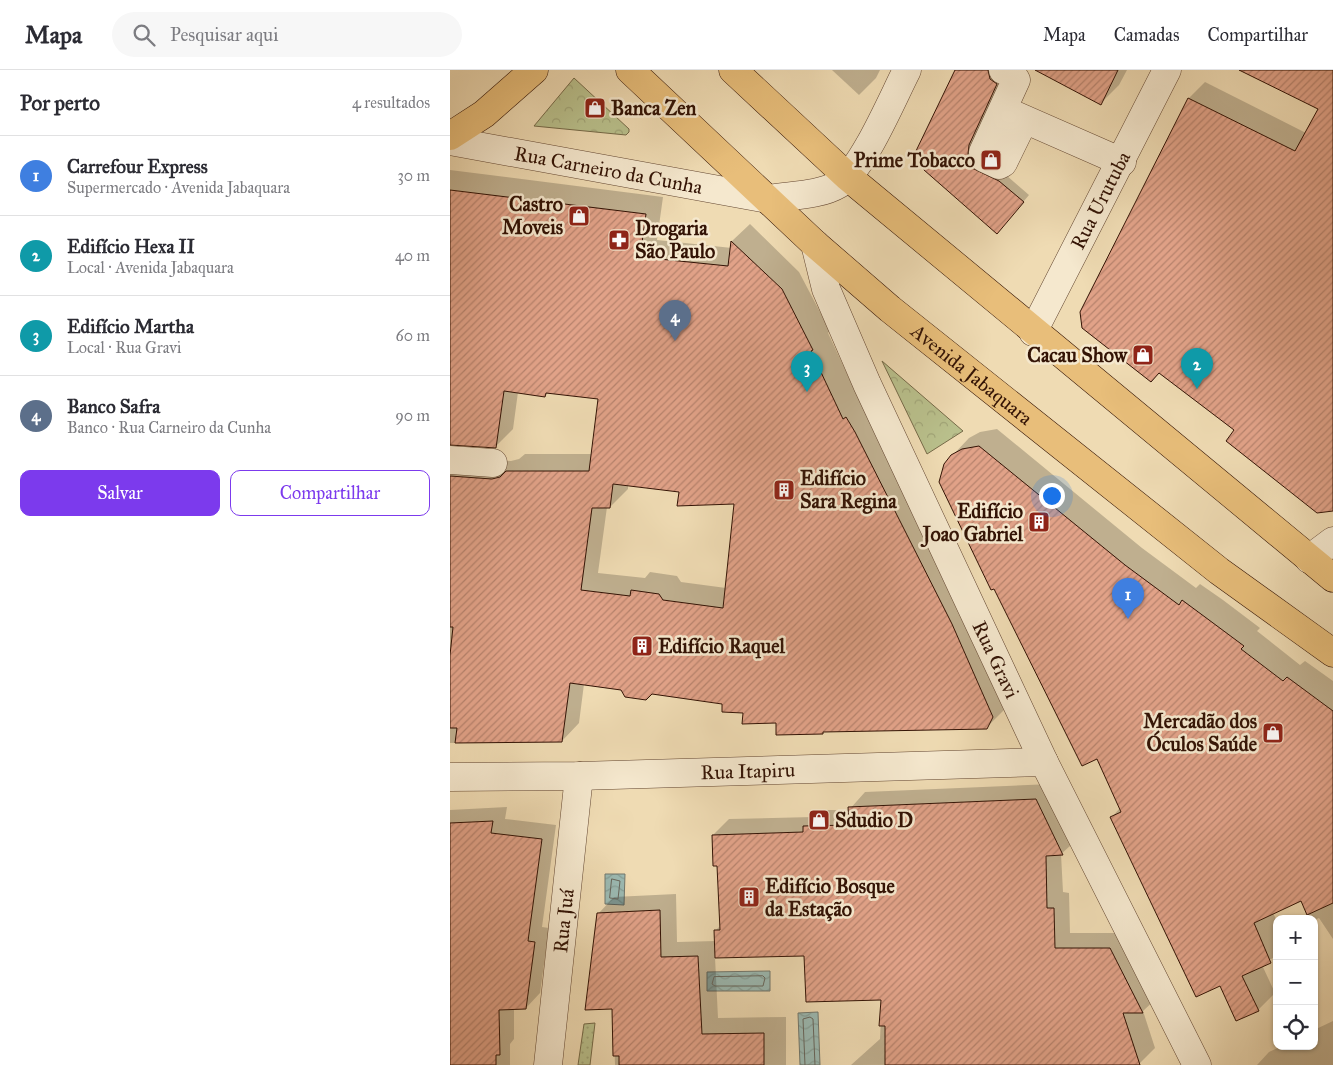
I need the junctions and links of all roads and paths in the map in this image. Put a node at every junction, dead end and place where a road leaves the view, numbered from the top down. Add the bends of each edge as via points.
1 (534, 70) edge
2 (630, 70) edge
3 (733, 70) edge
4 (907, 70) edge
5 (1003, 70) edge
6 (1167, 70) edge
7 (450, 136) edge
8 (450, 141) edge
9 (1122, 162) junction
10 (848, 177) junction
11 (768, 199) junction
12 (815, 244) junction
13 (1033, 332) junction
14 (450, 460) edge
15 (493, 463) dead end
16 (1333, 541) edge
17 (1309, 559) junction
18 (1333, 578) edge
19 (1333, 653) edge
20 (1044, 762) junction
21 (579, 776) junction
22 (450, 777) edge
23 (548, 1065) edge
24 (1197, 1065) edge

1 - 7 main road via 484,114
2 - 11 main road, Avenida Jabaquara
3 - 10 main road
4 - 10 street via 864,154
5 - 9 street via 1016,80 1013,115
6 - 9 street, Rua Urutuba
8 - 11 street, Rua Carneiro da Cunha
9 - 13 street, Rua Urutuba
10 - 11 street via 830,188
10 - 13 main road
11 - 12 main road, Avenida Jabaquara
12 - 19 main road, Avenida Jabaquara via 890,309 1219,571
12 - 20 street, Rua Gravi via 826,289 866,384
13 - 17 main road
14 - 15 street
16 - 17 street
17 - 18 main road
20 - 21 street, Rua Itapiru
20 - 24 street, Rua Gravi
21 - 22 street, Rua Itapiru
21 - 23 street, Rua Juá

